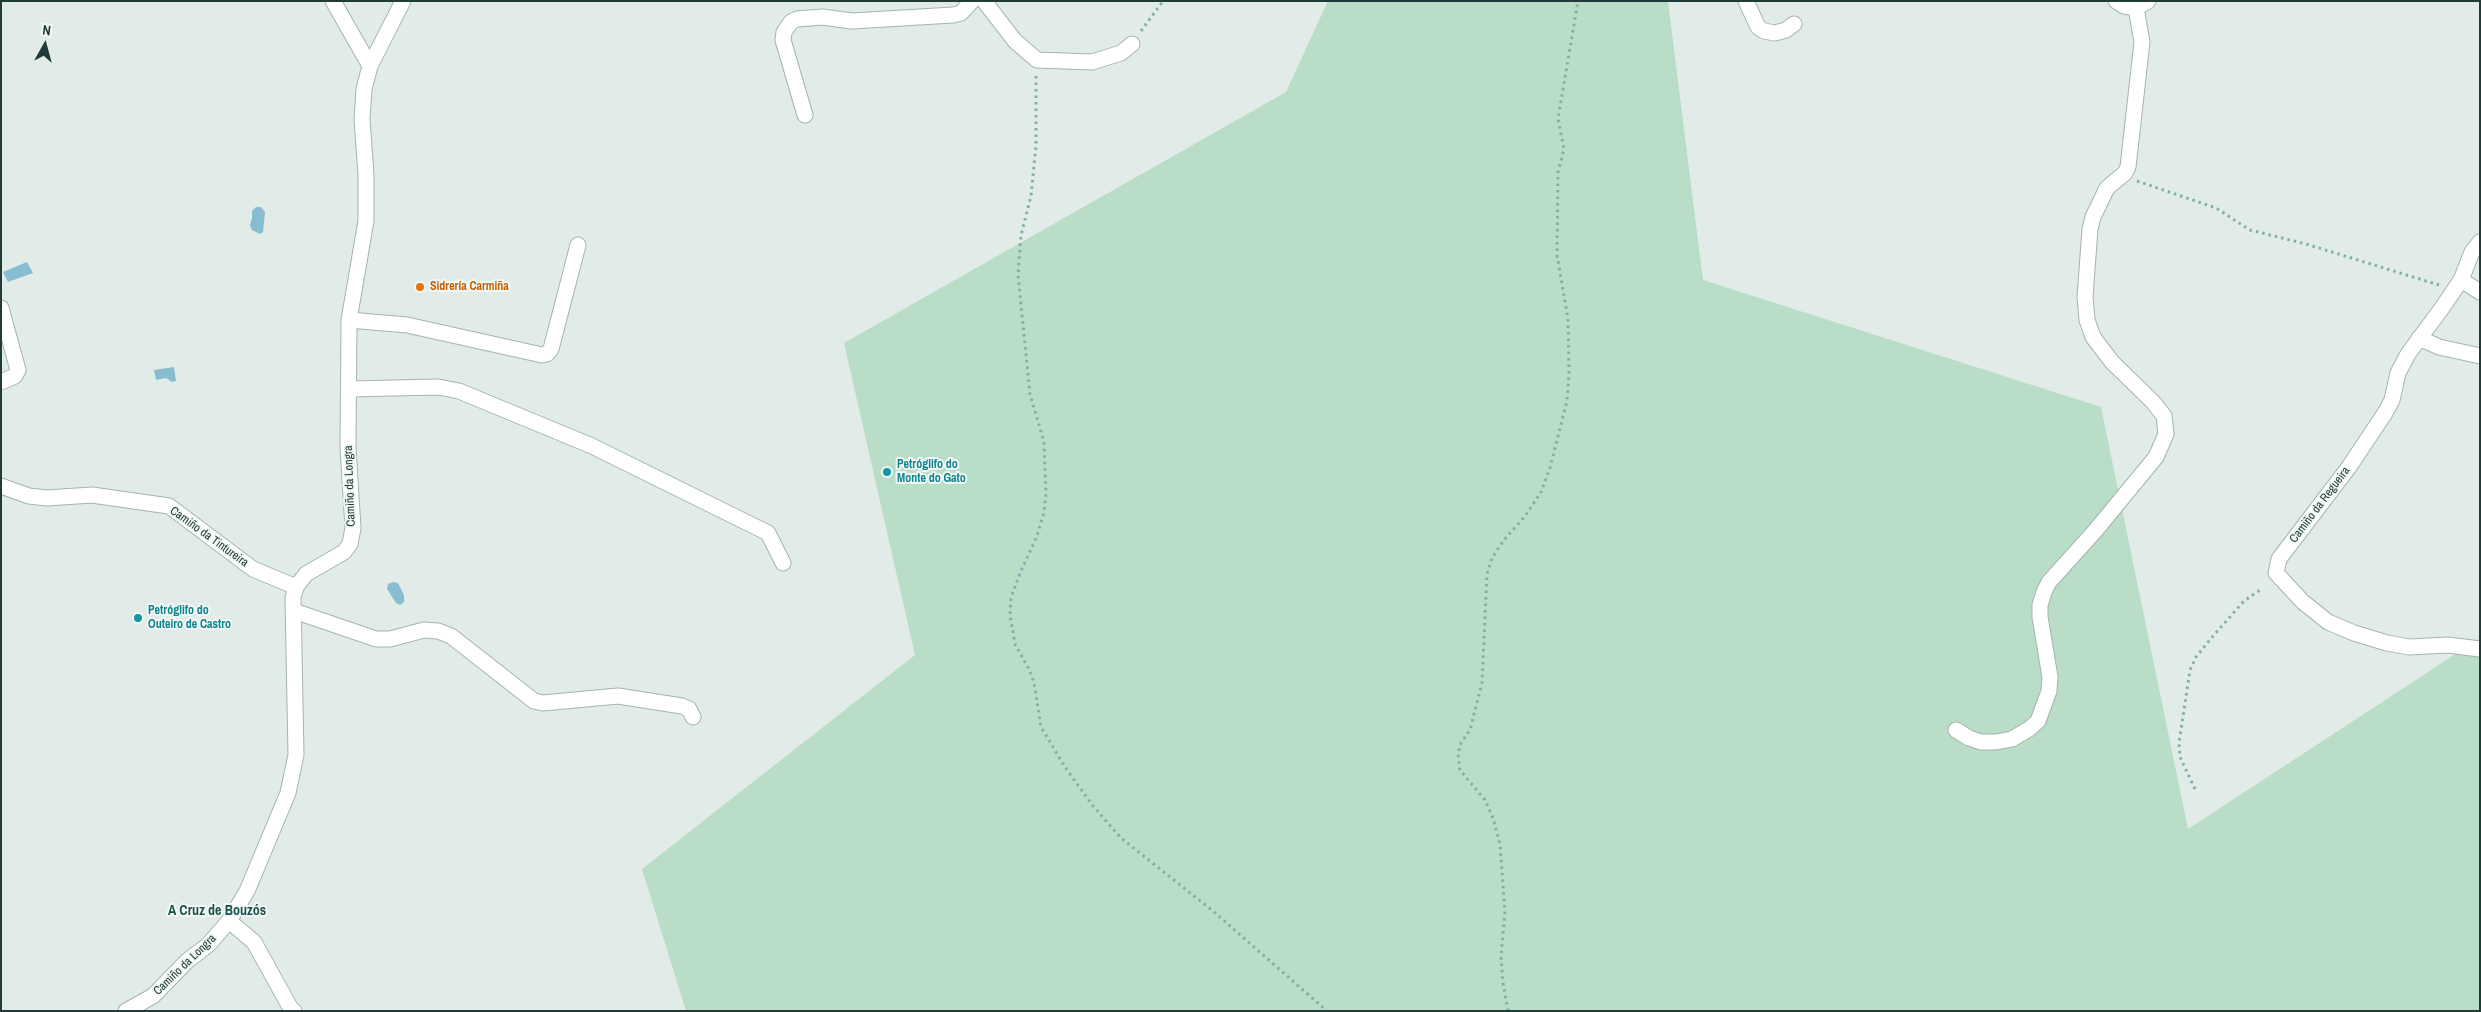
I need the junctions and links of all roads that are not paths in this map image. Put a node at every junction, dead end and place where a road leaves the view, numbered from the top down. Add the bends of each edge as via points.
1 (333, 1) edge
2 (402, 1) edge
3 (972, 1) edge
4 (984, 1) edge
5 (1746, 1) edge
6 (2116, 1) edge
7 (2142, 4) edge
8 (1794, 24) dead end
9 (1132, 44) road end
10 (370, 66) junction
11 (805, 116) dead end
12 (2480, 242) edge
13 (578, 245) dead end
14 (2457, 285) junction
15 (2480, 292) edge
16 (1, 308) edge
17 (350, 320) junction
18 (2420, 338) junction
19 (2480, 356) edge
20 (1, 382) edge
21 (349, 389) junction
22 (1, 486) edge
23 (783, 563) dead end
24 (296, 586) junction
25 (294, 611) junction
26 (2480, 650) edge
27 (693, 717) dead end
28 (1956, 730) dead end
29 (229, 921) junction
30 (126, 1011) edge
31 (294, 1011) edge

1 - 10 street
2 - 10 street, Camiño da Longra
3 - 11 street via 961,13 953,15 852,22 822,17 790,22 783,40
4 - 9 street via 1015,42 1037,60 1092,62 1121,53
5 - 8 street via 1758,27 1764,31 1775,33
6 - 7 street via 2124,6
7 - 28 street via 2142,42 2128,168 2107,188 2090,228 2085,297 2087,320 2101,350 2164,416 2166,434 2156,457 2049,582 2044,592 2040,618 2050,676 2049,691 2038,721 2012,739 1996,742 1981,742
10 - 17 street, Camiño da Longra via 364,89 362,120 366,221
12 - 14 street, Camiño da Regueira
13 - 17 street via 547,354 407,324
14 - 15 street
14 - 18 street, Camiño da Regueira
16 - 20 street via 18,370 9,381
17 - 21 street, Camiño da Longra
18 - 19 street via 2439,347
18 - 26 street, Camiño da Regueira via 2401,367 2385,413 2349,467 2279,559 2276,573 2303,602 2328,622 2354,633 2409,646 2448,645
21 - 23 street via 438,387 459,391 592,446 768,532
21 - 24 street, Camiño da Longra via 348,448 353,528 350,544 344,552 306,574
22 - 24 street, Camiño da Tintureira via 29,496 92,495 169,506 254,569
24 - 25 street, Camiño da Longra
25 - 27 street via 376,639 390,639 424,630 438,631 451,636 543,704 618,696 682,706
25 - 29 street, Camiño da Longra via 296,755 288,793 246,891
29 - 30 street, Camiño da Longra via 153,996
29 - 31 street via 254,942

